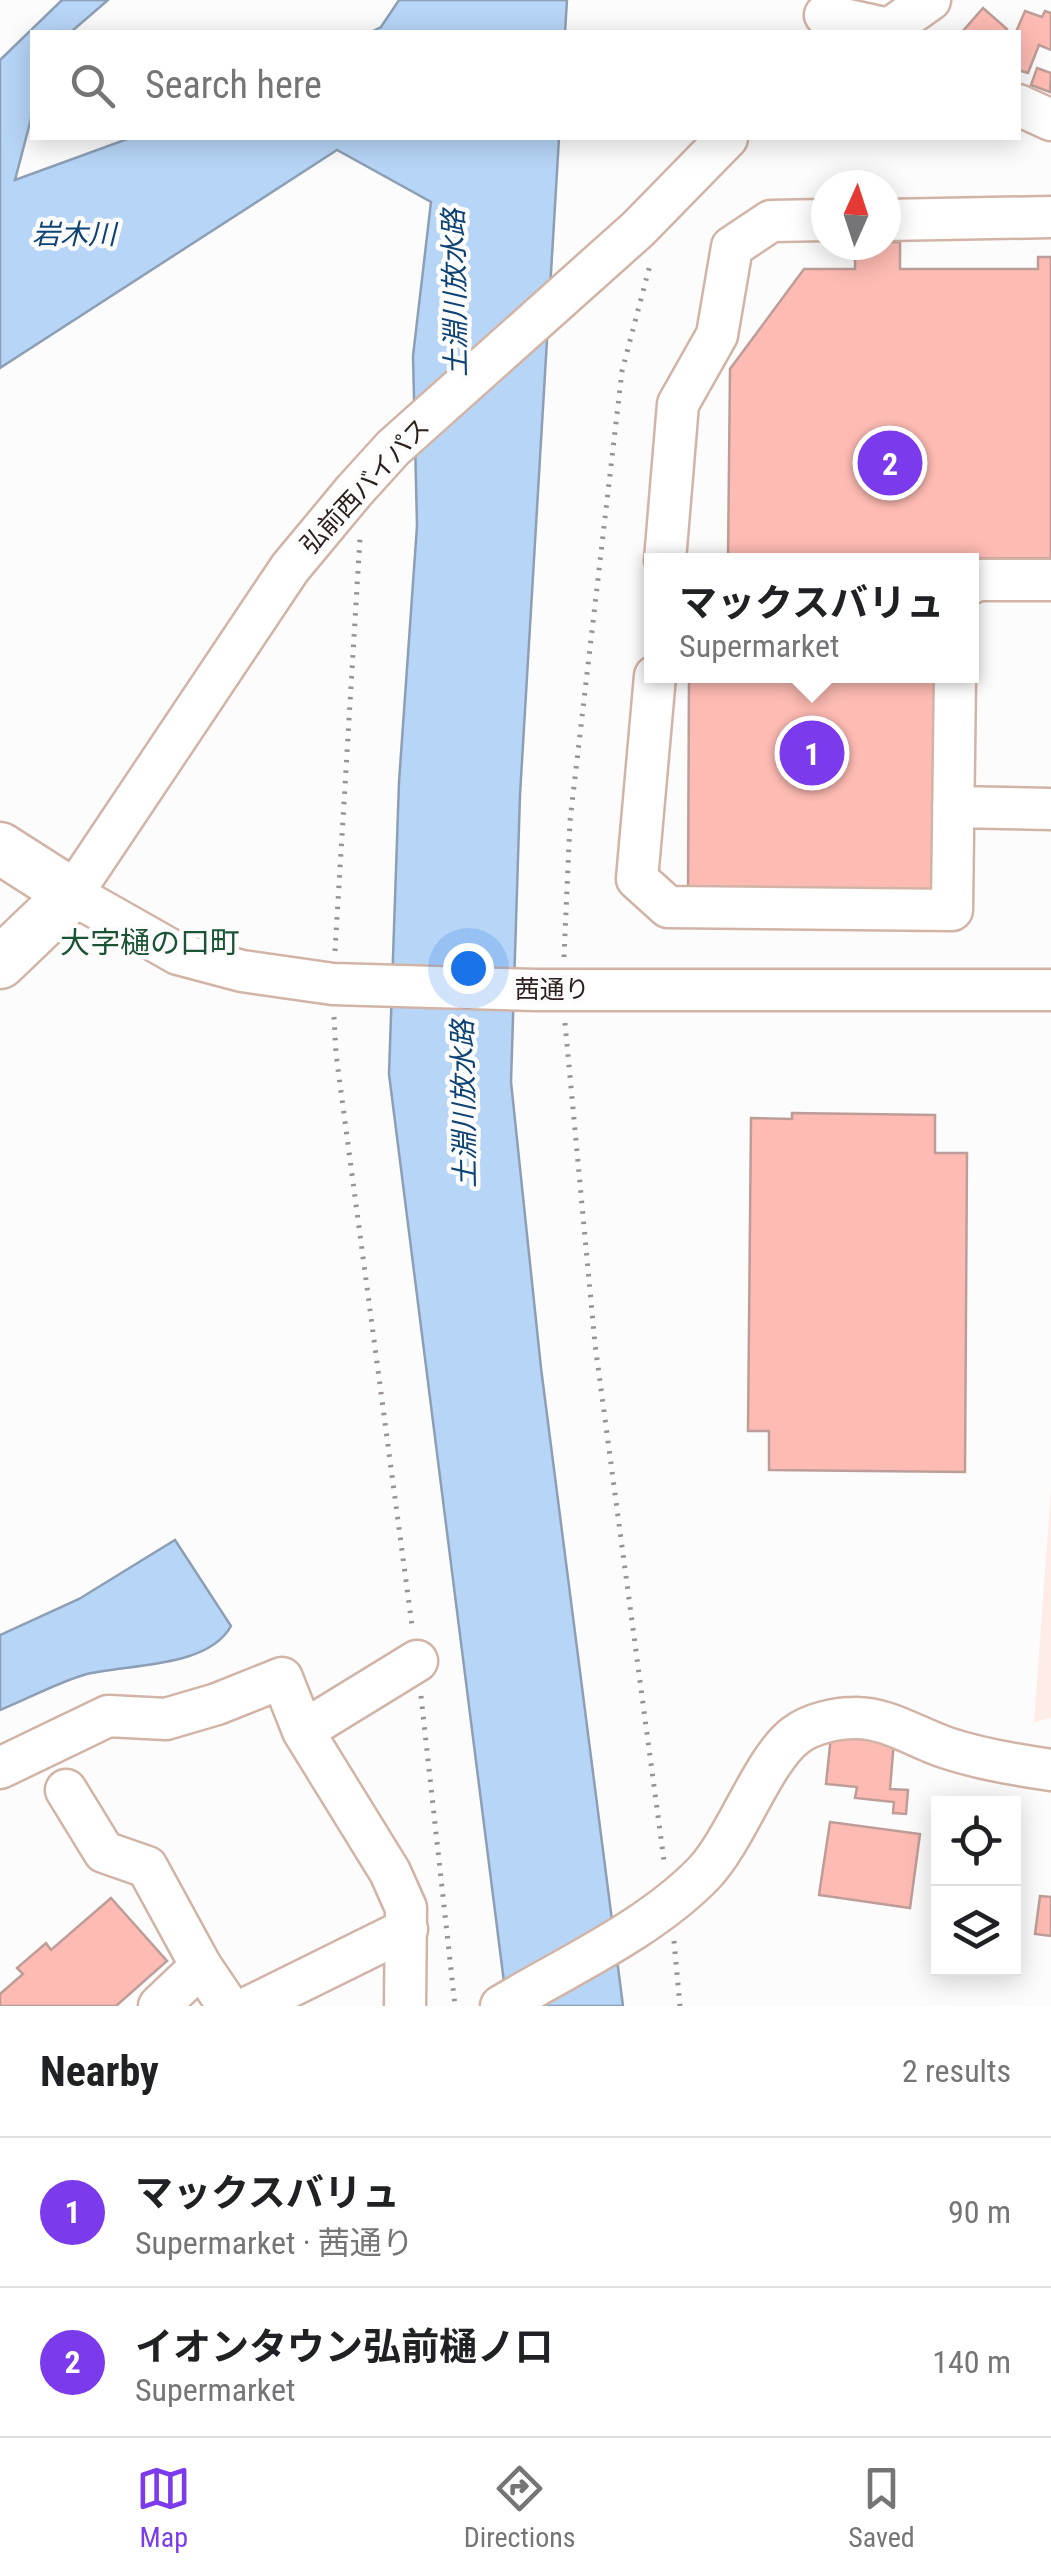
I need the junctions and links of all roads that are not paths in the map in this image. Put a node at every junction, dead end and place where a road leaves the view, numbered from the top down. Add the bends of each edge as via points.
1 (930, 0) edge
2 (823, 16) edge
3 (886, 30) edge
4 (892, 30) edge
5 (1021, 105) edge
6 (1051, 120) edge
7 (726, 140) edge
8 (1051, 218) edge
9 (811, 220) edge
10 (901, 220) edge
11 (666, 553) edge
12 (979, 580) edge
13 (1051, 580) edge
14 (654, 683) edge
15 (955, 683) edge
16 (953, 807) junction
17 (1051, 809) edge
18 (0, 848) edge
19 (72, 894) junction
20 (0, 963) edge
21 (1051, 990) edge
22 (417, 1662) road end
23 (304, 1731) junction
24 (0, 1768) edge
25 (1051, 1770) edge
26 (66, 1790) dead end
27 (407, 1929) junction
28 (201, 1966) junction
29 (158, 2006) edge
30 (228, 2006) edge
31 (252, 2006) edge
32 (405, 2006) edge
33 (502, 2006) edge

1 - 4 street
2 - 3 street
5 - 6 street
7 - 19 street, 弘前西バイパス via 354,490 290,568
8 - 10 street
9 - 11 street via 771,221 732,247 717,335 678,404
12 - 13 street
14 - 16 street via 637,879 668,907 952,910
15 - 16 street
16 - 17 street
18 - 19 main road
19 - 20 main road
19 - 21 street, 茜通り via 178,954 242,971 348,985
22 - 23 street
23 - 24 street via 282,1678 166,1719 108,1716
23 - 27 street via 390,1872 406,1908
25 - 33 street via 947,1748 855,1717 818,1724 777,1756 708,1870 658,1913
26 - 28 street via 104,1852 147,1867
27 - 31 street
27 - 32 street
28 - 29 street
28 - 30 street

